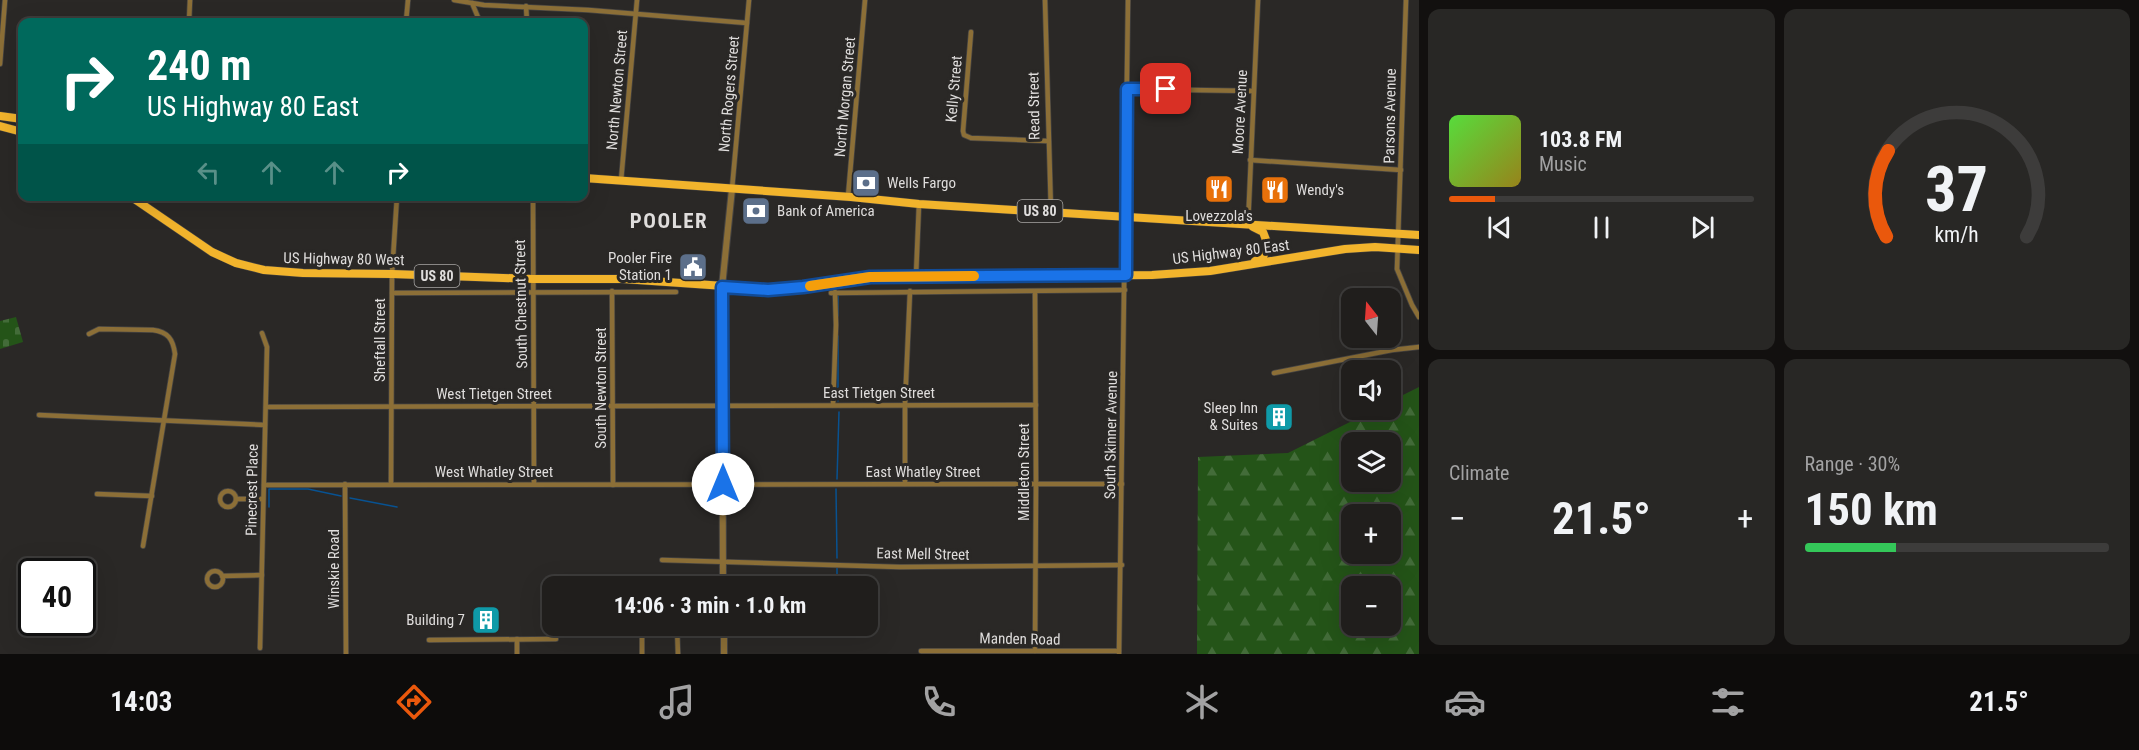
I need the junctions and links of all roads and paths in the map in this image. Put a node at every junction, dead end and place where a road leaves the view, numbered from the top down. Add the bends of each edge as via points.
1 (5, 0) edge
2 (190, 0) edge
3 (408, 0) edge
4 (454, 0) edge
5 (637, 0) edge
6 (749, 0) edge
7 (865, 0) edge
8 (1045, 0) edge
9 (1128, 0) edge
10 (1257, 0) edge
11 (1406, 0) edge
12 (471, 1) edge
13 (526, 6) junction
14 (636, 14) junction
15 (189, 18) edge
16 (406, 18) edge
17 (478, 18) edge
18 (526, 18) edge
19 (747, 23) junction
20 (971, 32) dead end
21 (0, 64) edge
22 (1127, 89) junction
23 (1253, 91) junction
24 (0, 116) edge
25 (18, 118) edge
26 (0, 126) edge
27 (18, 131) edge
28 (1047, 141) junction
29 (1250, 160) junction
30 (1401, 171) junction
31 (588, 178) edge
32 (621, 181) junction
33 (732, 189) junction
34 (848, 197) junction
35 (137, 201) edge
36 (397, 201) edge
37 (533, 201) edge
38 (919, 204) junction
39 (1051, 212) junction
40 (1126, 217) junction
41 (1248, 225) junction
42 (1399, 234) junction
43 (1419, 234) edge
44 (1399, 249) junction
45 (1419, 250) edge
46 (1239, 266) junction
47 (392, 274) junction
48 (1126, 275) junction
49 (916, 276) junction
50 (533, 279) junction
51 (722, 287) junction
52 (1125, 290) junction
53 (612, 291) junction
54 (910, 291) junction
55 (392, 292) junction
56 (676, 292) dead end
57 (1035, 292) junction
58 (532, 293) junction
59 (1419, 317) edge
60 (262, 333) dead end
61 (88, 334) dead end
62 (1419, 347) edge
63 (1275, 373) dead end
64 (904, 404) junction
65 (613, 405) junction
66 (833, 405) junction
67 (1036, 405) junction
68 (392, 406) junction
69 (534, 406) junction
70 (723, 406) junction
71 (266, 407) junction
72 (39, 415) dead end
73 (163, 421) junction
74 (265, 425) junction
75 (1036, 483) junction
76 (345, 484) junction
77 (391, 484) junction
78 (534, 484) junction
79 (723, 484) junction
80 (905, 484) junction
81 (1122, 484) junction
82 (264, 485) junction
83 (613, 485) junction
84 (98, 494) dead end
85 (152, 496) junction
86 (236, 499) dead end
87 (263, 499) junction
88 (143, 546) dead end
89 (662, 560) dead end
90 (723, 561) junction
91 (1122, 565) junction
92 (1036, 567) junction
93 (262, 575) junction
94 (222, 576) dead end
95 (723, 576) edge
96 (642, 636) edge
97 (678, 636) edge
98 (724, 636) edge
99 (517, 639) junction
100 (556, 639) dead end
101 (429, 640) dead end
102 (260, 648) dead end
103 (921, 651) dead end
104 (1035, 651) junction
105 (979, 652) edge
106 (1050, 653) edge
107 (1119, 653) edge
108 (346, 654) edge
109 (517, 654) edge
110 (642, 654) edge
111 (678, 654) edge
112 (724, 654) edge

1 - 21 street
2 - 15 street
3 - 16 street
4 - 12 street
5 - 14 street, North Newton Street
6 - 19 street, North Rogers Street
7 - 34 street, North Morgan Street
8 - 28 street, Read Street
9 - 22 street, South Skinner Avenue
10 - 23 street, Moore Avenue
11 - 30 street, Parsons Avenue
12 - 13 street
12 - 17 street
13 - 14 street
13 - 18 street
14 - 19 street
14 - 32 street, North Newton Street
19 - 33 street, North Rogers Street
20 - 28 street, Kelly Street via 964,135
22 - 23 street
22 - 40 street, South Skinner Avenue
23 - 29 street, Moore Avenue
24 - 25 main road
26 - 27 main road
28 - 39 street, Read Street
29 - 30 street
29 - 41 street, Moore Avenue
30 - 42 street, Parsons Avenue
31 - 32 main road, US 80
32 - 33 main road, US 80
33 - 34 main road, US Highway 80 East / US 80
33 - 51 street
34 - 38 main road, US Highway 80 East / US 80
35 - 47 main road, US Highway 80 West / US 80 via 236,263 303,273
36 - 47 street, Sheftall Street
37 - 50 street, South Chestnut Street
38 - 39 main road, US Highway 80 East / US 80
38 - 49 street
39 - 40 main road, US Highway 80 East / US 80
40 - 41 main road, US Highway 80 East / US 80
40 - 48 street, South Skinner Avenue
41 - 42 main road, US Highway 80 East / US 80
41 - 46 main road via 1263,232 1267,250 1260,259
42 - 43 main road, US Highway 80 East / US 80
42 - 44 street, Parsons Avenue
44 - 45 main road, US Highway 80 East / US 80
44 - 46 main road, US Highway 80 East / US 80 via 1345,249
44 - 59 street, Parsons Avenue via 1397,269
46 - 48 main road, US Highway 80 East / US 80 via 1210,272
47 - 50 main road, US Highway 80 West / US 80
47 - 55 street, Sheftall Street
48 - 49 main road, US Highway 80 East / US 80
48 - 52 street, South Skinner Avenue
49 - 51 main road, US Highway 80 East / US 80 via 870,277 768,290
50 - 51 main road, US Highway 80 West / US 80 via 662,281
50 - 58 street, South Chestnut Street
51 - 70 street
52 - 57 street
52 - 81 street, South Skinner Avenue
53 - 56 street
53 - 58 street
53 - 65 street, South Newton Street
54 - 57 street
54 - 64 street
54 - 66 street via 833,292
55 - 58 street
55 - 68 street, Sheftall Street
57 - 67 street, Middleton Street
58 - 69 street, South Chestnut Street
60 - 71 street, Pinecrest Place via 267,347
61 - 73 street via 99,329 153,330 169,336 175,354
62 - 63 street
64 - 66 street, East Tietgen Street
64 - 67 street, East Tietgen Street
64 - 80 street
65 - 69 street, West Tietgen Street
65 - 70 street, West Tietgen Street
65 - 83 street, South Newton Street
66 - 70 street, East Tietgen Street
67 - 75 street, Middleton Street
68 - 69 street, West Tietgen Street
68 - 71 street, West Tietgen Street
68 - 77 street, Sheftall Street
69 - 78 street, South Chestnut Street
70 - 79 street
71 - 74 street, Pinecrest Place
72 - 73 street
73 - 74 street
73 - 85 street
74 - 82 street, Pinecrest Place
75 - 80 street, East Whatley Street
75 - 81 street, East Whatley Street
75 - 92 street, Middleton Street
76 - 77 street, West Whatley Street
76 - 82 street, West Whatley Street
76 - 108 street, Winskie Road
77 - 78 street, West Whatley Street
78 - 83 street, West Whatley Street
79 - 80 street, East Whatley Street
79 - 83 street, West Whatley Street
79 - 90 street
81 - 91 street, South Skinner Avenue
82 - 87 street, Pinecrest Place
84 - 85 street
85 - 88 street
86 - 87 street
87 - 93 street, Pinecrest Place
89 - 90 street, East Mell Street
90 - 92 street, East Mell Street
90 - 95 street
91 - 92 street, East Mell Street
91 - 107 street, South Skinner Avenue
92 - 104 street, Middleton Street
93 - 94 street
93 - 102 street, Pinecrest Place
96 - 110 street
97 - 111 street
98 - 112 street
99 - 100 street
99 - 101 street
99 - 109 street
103 - 105 street, Manden Road
104 - 105 street, Manden Road
104 - 106 street, Manden Road
106 - 107 street, Manden Road

